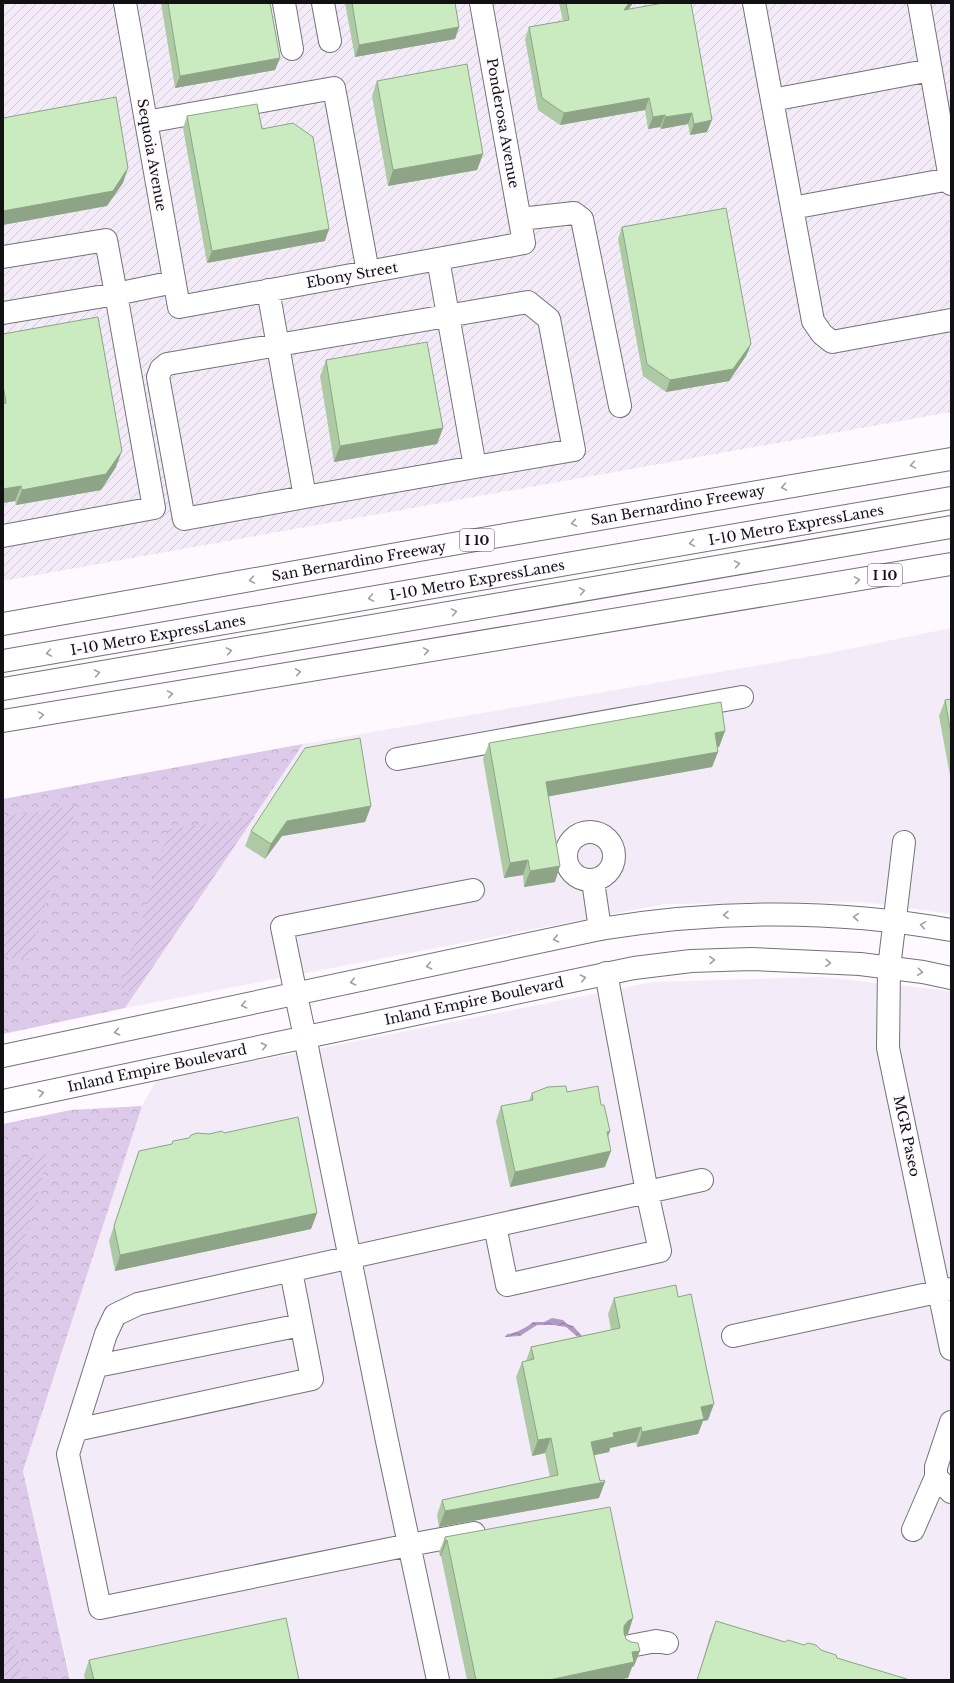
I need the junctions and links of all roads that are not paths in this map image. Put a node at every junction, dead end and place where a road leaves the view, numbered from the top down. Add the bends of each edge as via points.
1 (125, 3) edge
2 (284, 3) edge
3 (323, 3) edge
4 (481, 3) edge
5 (754, 3) edge
6 (919, 3) edge
7 (330, 41) dead end
8 (292, 49) dead end
9 (931, 70) junction
10 (772, 100) junction
11 (146, 122) junction
12 (950, 181) edge
13 (792, 208) junction
14 (520, 219) junction
15 (524, 243) joint
16 (3, 257) edge
17 (438, 259) junction
18 (368, 272) junction
19 (174, 282) junction
20 (268, 290) junction
21 (116, 294) junction
22 (179, 307) joint
23 (3, 313) edge
24 (449, 316) junction
25 (951, 320) edge
26 (278, 346) junction
27 (620, 406) dead end
28 (951, 459) edge
29 (476, 467) junction
30 (305, 497) junction
31 (951, 498) edge
32 (951, 527) edge
33 (3, 536) edge
34 (951, 564) edge
35 (3, 624) edge
36 (3, 661) edge
37 (3, 689) edge
38 (742, 697) dead end
39 (3, 722) edge
40 (397, 759) dead end
41 (904, 842) dead end
42 (593, 881) dead end
43 (473, 890) dead end
44 (895, 921) junction
45 (600, 929) junction
46 (951, 930) edge
47 (889, 968) junction
48 (606, 974) junction
49 (951, 978) edge
50 (296, 994) junction
51 (305, 1037) junction
52 (3, 1056) edge
53 (3, 1101) edge
54 (702, 1180) dead end
55 (647, 1192) junction
56 (495, 1226) junction
57 (350, 1258) junction
58 (291, 1271) junction
59 (945, 1291) edge
60 (301, 1325) junction
61 (733, 1336) dead end
62 (951, 1348) edge
63 (97, 1366) junction
64 (951, 1422) edge
65 (76, 1430) junction
66 (943, 1484) edge
67 (496, 1529) edge
68 (913, 1530) dead end
69 (410, 1545) junction
70 (667, 1643) dead end
71 (630, 1646) edge
72 (438, 1680) edge

1 - 11 main road, Sequoia Avenue
2 - 8 main road
3 - 7 main road
4 - 14 main road, Ponderosa Avenue
5 - 10 main road
6 - 9 main road
9 - 10 main road
9 - 12 main road
10 - 13 main road
11 - 18 main road via 334,88
11 - 19 main road, Sequoia Avenue
12 - 13 main road
13 - 25 main road via 813,321 822,334 832,342
14 - 15 main road, Ponderosa Avenue
14 - 27 main road via 574,212 582,219
15 - 17 main road, Ebony Street
16 - 21 main road via 106,240
17 - 18 main road, Ebony Street
17 - 24 main road
18 - 20 main road, Ebony Street
19 - 21 main road
19 - 22 main road, Sequoia Avenue
20 - 22 main road, Ebony Street
20 - 26 main road
21 - 23 main road
21 - 33 main road via 154,508
24 - 26 main road
24 - 29 main road
24 - 29 main road via 528,302 549,319 574,450
26 - 30 main road
26 - 30 main road via 167,364 158,377 184,519
28 -> 35 main road, San Bernardino Freeway / I 10
29 - 30 main road
31 -> 36 main road, I-10 Metro ExpressLanes
37 -> 32 main road, I-10 Metro ExpressLanes
39 -> 34 main road, I 10
38 - 40 main road
41 - 44 main road, MGR Paseo
42 - 45 main road
43 - 50 main road via 282,927
44 -> 45 main road via 782,913 714,916 626,924
46 -> 44 main road
44 - 47 main road, MGR Paseo
45 -> 50 main road
48 -> 47 main road, Inland Empire Boulevard via 691,961 751,959 860,964
47 -> 49 main road, Inland Empire Boulevard
47 - 59 main road, MGR Paseo via 888,1048
51 -> 48 main road, Inland Empire Boulevard
48 - 55 main road
50 - 51 main road
50 -> 52 main road
53 -> 51 main road, Inland Empire Boulevard
51 - 57 main road
54 - 55 main road
55 - 56 main road
55 - 56 main road via 660,1251 645,1255 507,1285
56 - 57 main road
57 - 58 main road
57 - 69 main road
58 - 60 main road
58 - 63 main road via 138,1304 115,1315 106,1334
59 - 61 main road
59 - 62 main road, MGR Paseo
60 - 63 main road
60 - 65 main road via 312,1379
63 - 65 main road
64 - 66 main road via 936,1466
65 - 69 main road via 68,1454 100,1608
66 - 68 main road
67 - 69 main road
69 - 72 main road
70 - 71 main road via 656,1641

